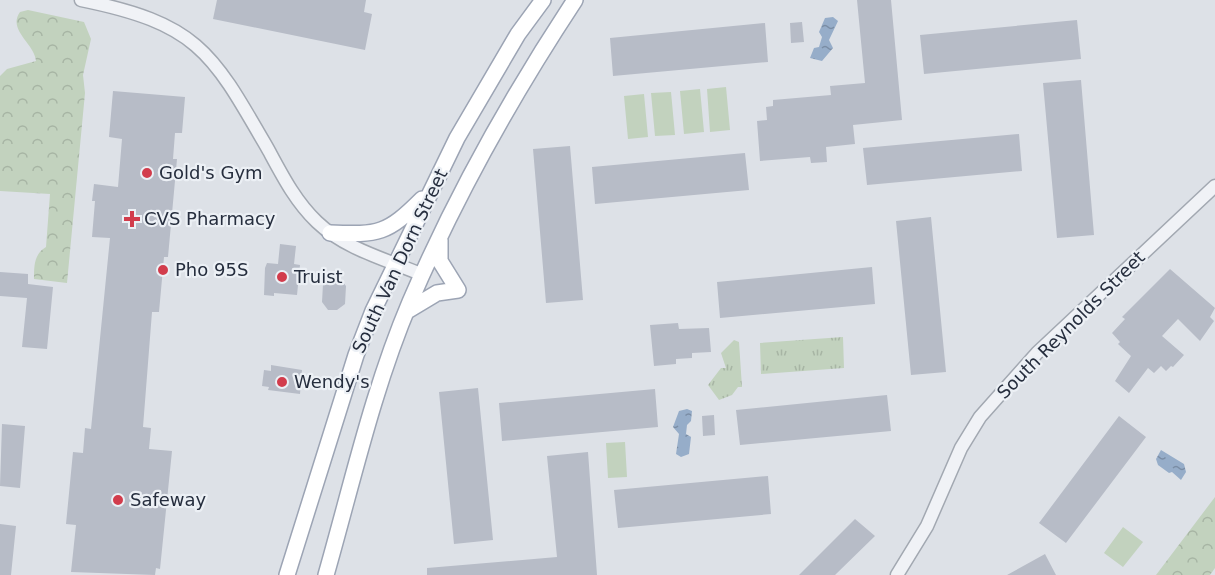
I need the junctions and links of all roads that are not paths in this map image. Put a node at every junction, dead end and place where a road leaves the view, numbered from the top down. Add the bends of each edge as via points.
1 (81, 0) edge
2 (543, 0) edge
3 (575, 0) edge
4 (1215, 186) edge
5 (431, 191) junction
6 (330, 232) junction
7 (441, 234) junction
8 (396, 263) junction
9 (423, 275) junction
10 (407, 310) junction
11 (287, 575) edge
12 (326, 575) edge
13 (897, 575) edge

1 - 6 street via 152,18 201,49 236,92 296,198
2 - 5 main road, South Van Dorn Street via 472,112
3 - 7 main road, South Van Dorn Street via 480,157
4 - 13 street, South Reynolds Street via 1037,353 980,417 961,448 927,526
5 - 6 main road via 386,230 362,234
5 - 8 main road, South Van Dorn Street
6 - 8 street
7 - 9 main road, South Van Dorn Street
7 - 10 main road via 440,261 458,290 437,293
8 - 9 street
8 - 11 main road, South Van Dorn Street via 356,355
9 - 10 main road, South Van Dorn Street
10 - 12 main road, South Van Dorn Street

